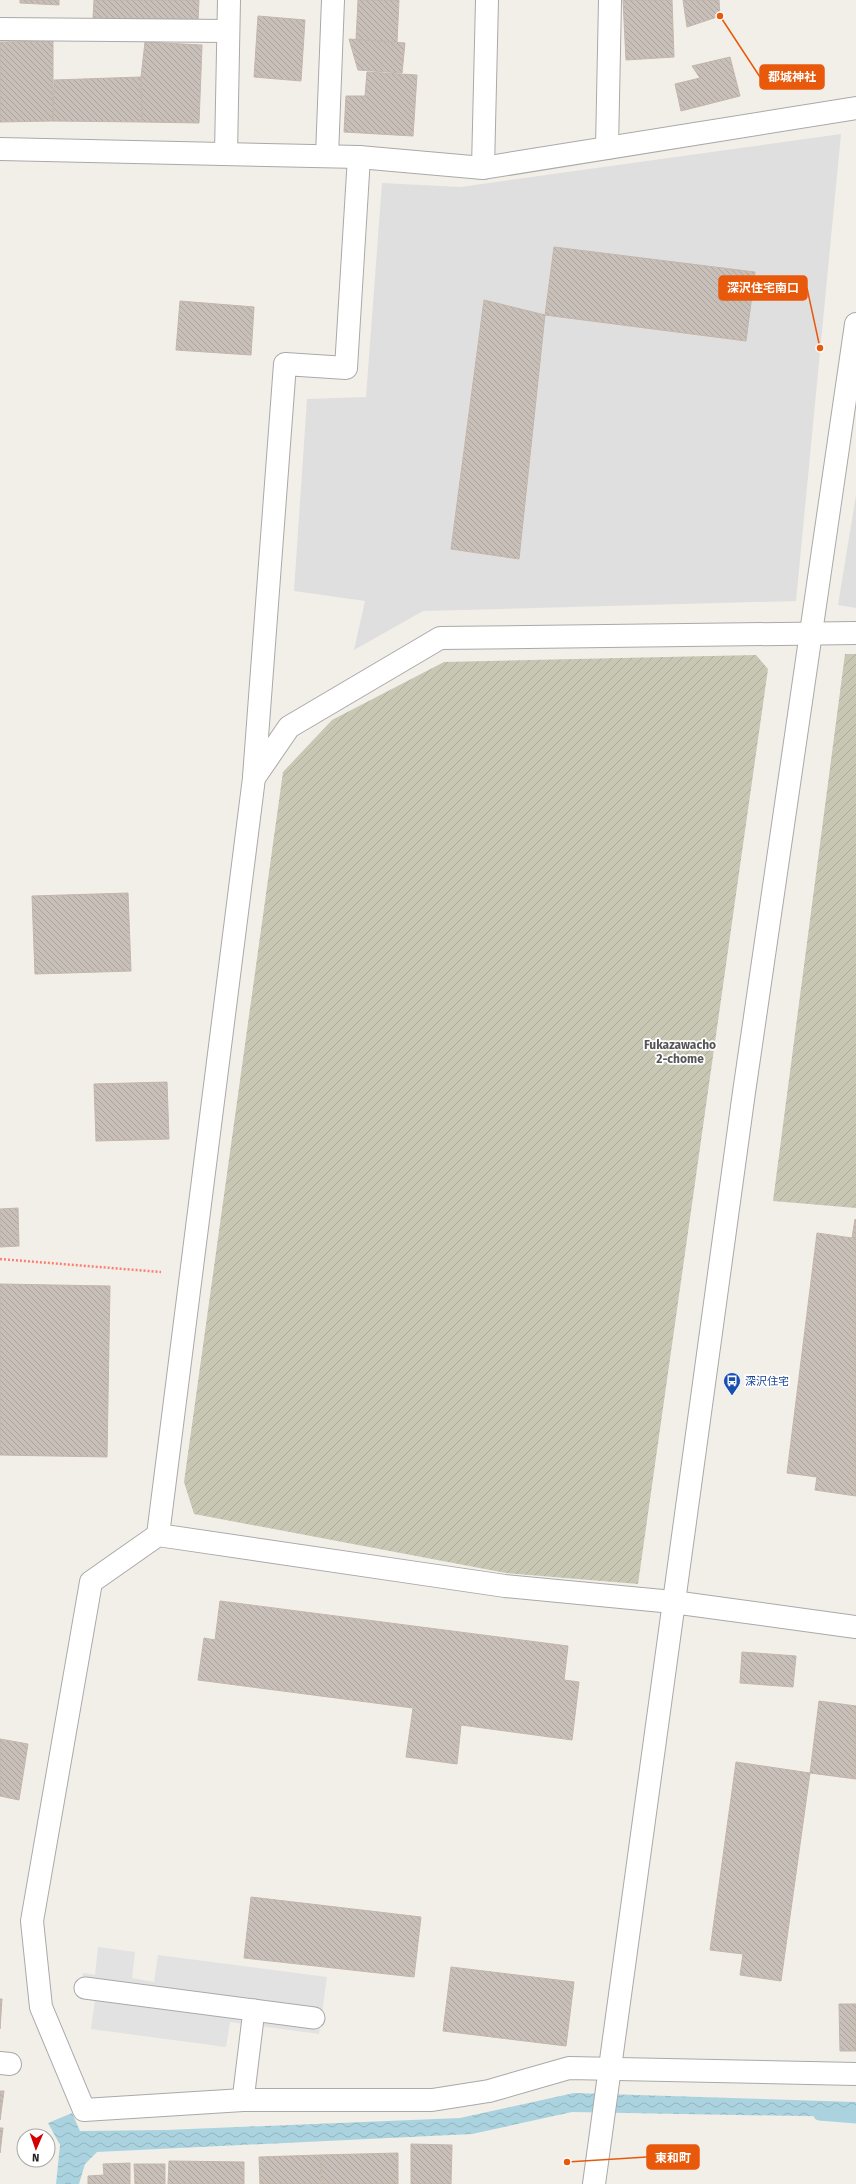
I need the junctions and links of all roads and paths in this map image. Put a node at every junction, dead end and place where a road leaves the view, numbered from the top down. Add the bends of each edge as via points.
1 (229, 0) edge
2 (333, 0) edge
3 (487, 0) edge
4 (610, 0) edge
5 (0, 28) edge
6 (228, 31) junction
7 (856, 108) edge
8 (607, 148) junction
9 (0, 149) edge
10 (226, 153) junction
11 (327, 156) junction
12 (359, 157) junction
13 (483, 168) junction
14 (856, 324) edge
15 (810, 632) junction
16 (856, 633) edge
17 (254, 778) junction
18 (0, 1259) edge
19 (191, 1276) junction
20 (158, 1535) junction
21 (674, 1602) junction
22 (856, 1627) edge
23 (85, 1988) dead end
24 (254, 2010) junction
25 (314, 2018) dead end
26 (856, 2074) edge
27 (609, 2075) junction
28 (243, 2100) junction
29 (594, 2184) edge

1 - 6 street
2 - 11 street
3 - 13 street
4 - 8 street
5 - 6 street
6 - 10 street
7 - 8 street
8 - 13 street
9 - 10 street
10 - 11 street
11 - 12 street
12 - 13 street
12 - 17 street via 346,368 285,364
14 - 15 street
15 - 16 street
15 - 17 street via 440,638 289,727
15 - 21 street
17 - 19 street
18 - 19 path
19 - 20 street
20 - 21 street via 505,1586
20 - 28 street via 91,1582 32,1921 41,2007 84,2110
21 - 22 street
21 - 27 street
23 - 24 lane
24 - 25 lane
24 - 28 lane
26 - 27 street via 649,2071
27 - 28 street via 569,2068 489,2091 432,2100
27 - 29 street

